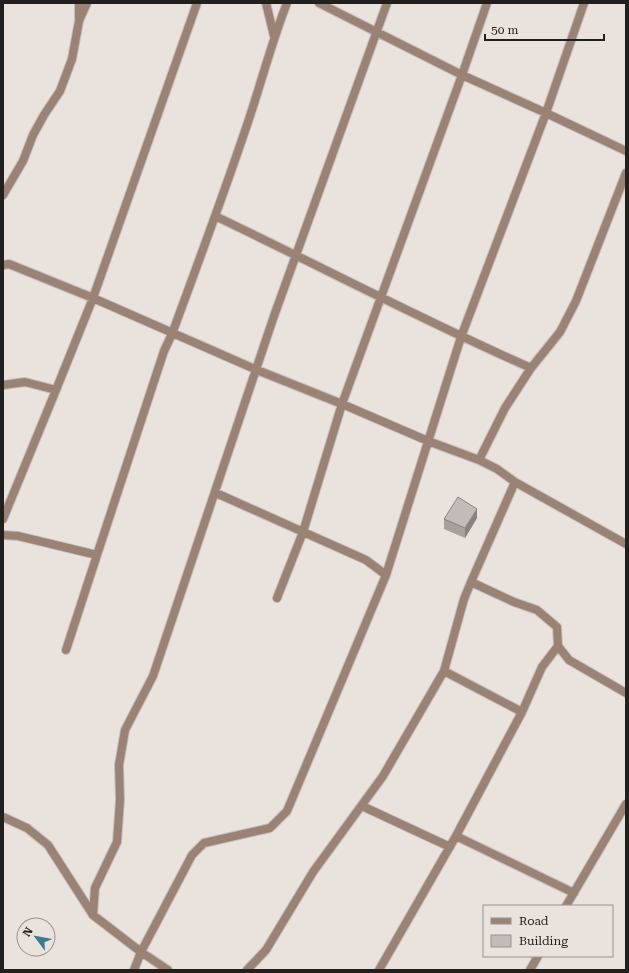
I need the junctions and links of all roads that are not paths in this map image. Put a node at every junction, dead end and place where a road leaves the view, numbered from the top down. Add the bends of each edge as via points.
1 (79, 3) edge
2 (87, 3) edge
3 (197, 3) edge
4 (266, 3) edge
5 (287, 3) edge
6 (320, 3) edge
7 (387, 3) edge
8 (487, 3) edge
9 (584, 3) edge
10 (79, 21) junction
11 (376, 32) junction
12 (274, 36) junction
13 (462, 75) junction
14 (546, 113) junction
15 (626, 151) edge
16 (626, 173) edge
17 (3, 195) edge
18 (215, 216) junction
19 (297, 255) junction
20 (3, 265) edge
21 (380, 297) junction
22 (93, 298) junction
23 (172, 334) junction
24 (461, 337) junction
25 (530, 368) junction
26 (257, 370) junction
27 (3, 385) edge
28 (56, 390) junction
29 (342, 404) junction
30 (428, 441) junction
31 (479, 460) junction
32 (515, 482) junction
33 (216, 493) junction
34 (3, 519) edge
35 (303, 532) junction
36 (3, 535) edge
37 (626, 544) edge
38 (97, 555) junction
39 (386, 575) junction
40 (471, 582) junction
41 (277, 598) dead end
42 (558, 646) junction
43 (66, 650) dead end
44 (444, 672) junction
45 (626, 693) edge
46 (522, 712) junction
47 (626, 804) edge
48 (362, 806) junction
49 (3, 818) edge
50 (456, 836) junction
51 (450, 847) junction
52 (574, 893) junction
53 (567, 905) edge
54 (93, 915) junction
55 (141, 952) junction
56 (537, 957) edge
57 (134, 970) edge
58 (168, 970) edge
59 (247, 970) edge
60 (379, 970) edge
61 (530, 970) edge

1 - 10 street
2 - 10 street
3 - 22 street
4 - 12 street
5 - 12 street
6 - 11 street
7 - 11 street
8 - 13 street
9 - 14 street
10 - 17 street via 72,59 60,91 33,135 23,161
11 - 13 street
11 - 19 street
12 - 18 street
13 - 14 street
13 - 21 street
14 - 15 street
14 - 24 street
16 - 25 street via 576,301 560,332
18 - 19 street
18 - 23 street
19 - 21 street
19 - 26 street
20 - 22 street via 9,264
21 - 24 street
21 - 29 street
22 - 23 street
22 - 28 street
23 - 26 street
23 - 38 street via 164,351
24 - 25 street
24 - 30 street
25 - 31 street via 505,408
26 - 29 street
26 - 33 street
27 - 28 street via 25,382
28 - 34 street
29 - 30 street
29 - 35 street
30 - 31 street
30 - 39 street
31 - 32 street
32 - 37 street
32 - 40 street
33 - 35 street
33 - 54 street via 153,676 125,730 119,765 117,842 95,888
35 - 39 street via 366,560
35 - 41 street
36 - 38 street via 18,536
38 - 43 street
39 - 55 street via 287,812 270,828 204,843 192,855
40 - 42 street via 537,610 557,627
40 - 44 street
42 - 45 street via 569,660
42 - 46 street via 542,667
44 - 46 street
44 - 48 street via 383,776
46 - 50 street
47 - 52 street
48 - 51 street
48 - 59 street via 313,872 266,950
49 - 54 street via 27,828 48,845
50 - 51 street
50 - 52 street
51 - 60 street
52 - 53 street
54 - 55 street
55 - 57 street
55 - 58 street
56 - 61 street

